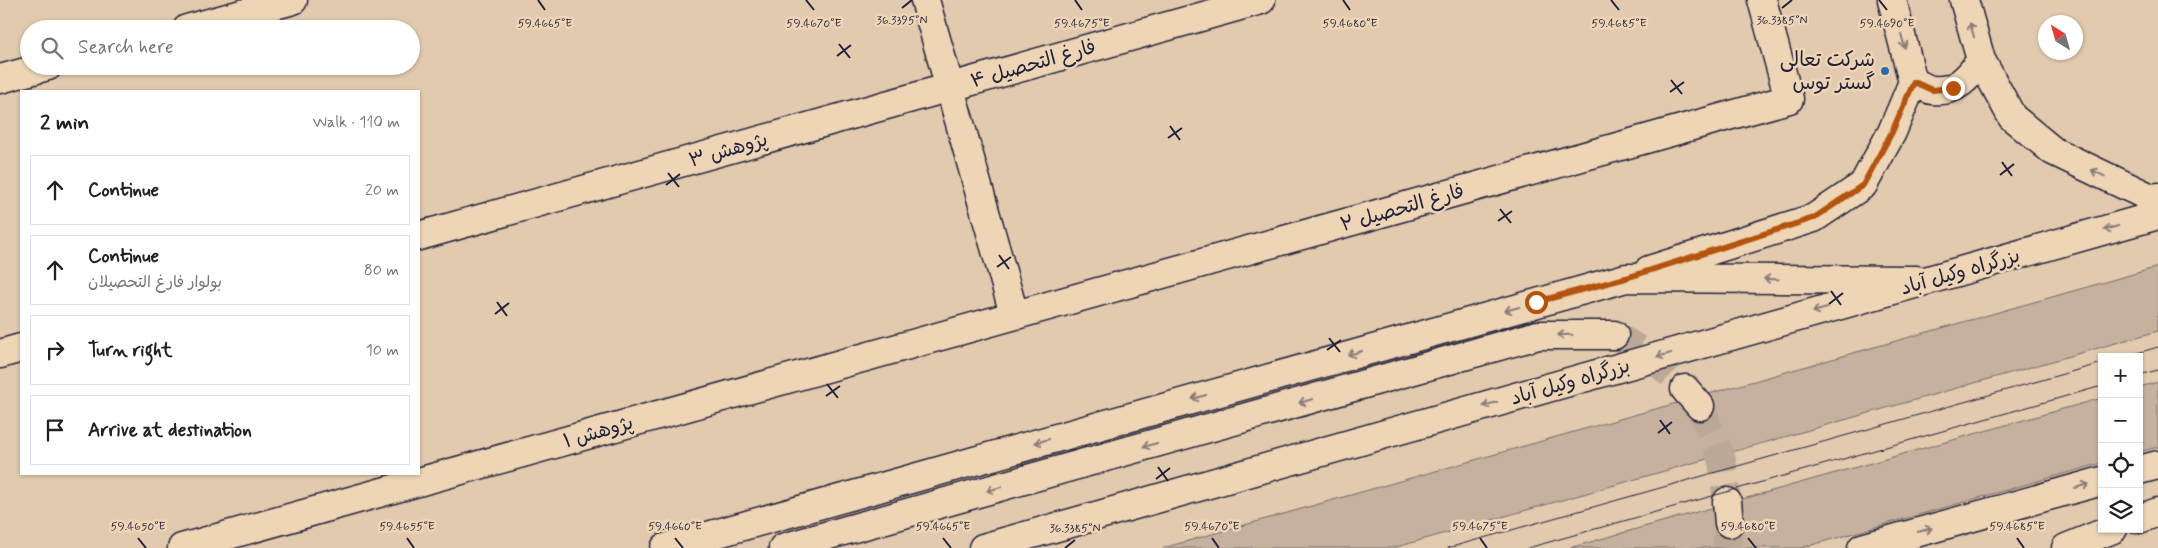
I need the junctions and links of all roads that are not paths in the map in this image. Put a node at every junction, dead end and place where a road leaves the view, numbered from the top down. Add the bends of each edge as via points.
1 (293, 0) edge
2 (926, 0) edge
3 (1261, 0) edge
4 (1762, 0) edge
5 (1892, 0) edge
6 (1964, 0) edge
7 (220, 20) edge
8 (1981, 60) junction
9 (20, 74) edge
10 (0, 79) edge
11 (1914, 82) junction
12 (950, 87) junction
13 (2158, 198) edge
14 (2158, 215) edge
15 (420, 236) edge
16 (1626, 278) junction
17 (1925, 280) junction
18 (1014, 314) junction
19 (1614, 334) tunnel mouth
20 (20, 348) edge
21 (0, 354) edge
22 (2158, 465) edge
23 (2143, 469) edge
24 (2098, 482) edge
25 (2158, 512) edge
26 (2143, 518) edge
27 (2104, 533) edge
28 (182, 548) edge
29 (665, 548) edge
30 (783, 548) edge
31 (983, 548) edge
32 (1862, 548) edge
33 (2066, 548) edge

1 - 7 main road
2 - 12 main road
3 - 12 main road, فارغ التحصیل ۴
4 - 18 main road, فارغ التحصیل ۲ via 1789,99
5 -> 11 main road
8 -> 6 main road
8 - 11 main road via 1970,77 1953,88 1932,90
13 -> 8 main road via 2150,198 2053,151 2012,117
9 - 10 main road
11 - 16 main road via 1863,185 1814,218
12 - 15 main road, پژوهش ۳
12 - 18 main road
14 -> 17 main road, بزرگراه وکیل آباد
17 -> 16 main road
16 -> 29 main road
17 -> 31 main road, بزرگراه وکیل آباد
18 - 28 main road, پژوهش ۱
19 -> 30 main road via 1538,336
20 - 21 main road
22 - 23 main road
32 -> 24 main road
25 - 26 main road
27 - 33 main road

